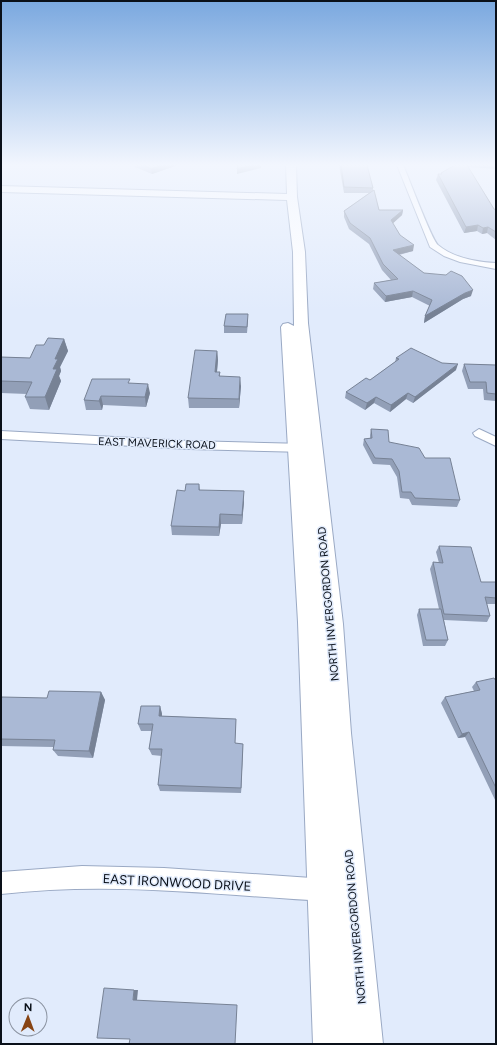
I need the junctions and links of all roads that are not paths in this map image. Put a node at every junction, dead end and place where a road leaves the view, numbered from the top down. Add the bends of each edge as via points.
1 (291, 214) edge
2 (420, 214) edge
3 (496, 266) edge
4 (479, 433) dead end
5 (1, 436) edge
6 (496, 442) edge
7 (305, 448) junction
8 (1, 883) edge
9 (323, 890) junction
10 (352, 891) junction
11 (331, 1044) edge
12 (365, 1044) edge

1 - 7 street, NORTH INVERGORDON ROAD via 299,252
2 - 3 street via 433,245 443,253 468,262
4 - 6 street
5 - 7 street, EAST MAVERICK ROAD
7 - 9 street, NORTH INVERGORDON ROAD via 309,622
7 - 10 street, NORTH INVERGORDON ROAD via 331,624
8 - 9 street, EAST IRONWOOD DRIVE via 66,876
9 - 10 street, EAST IRONWOOD DRIVE
9 - 11 street, NORTH INVERGORDON ROAD
10 - 12 street, NORTH INVERGORDON ROAD

